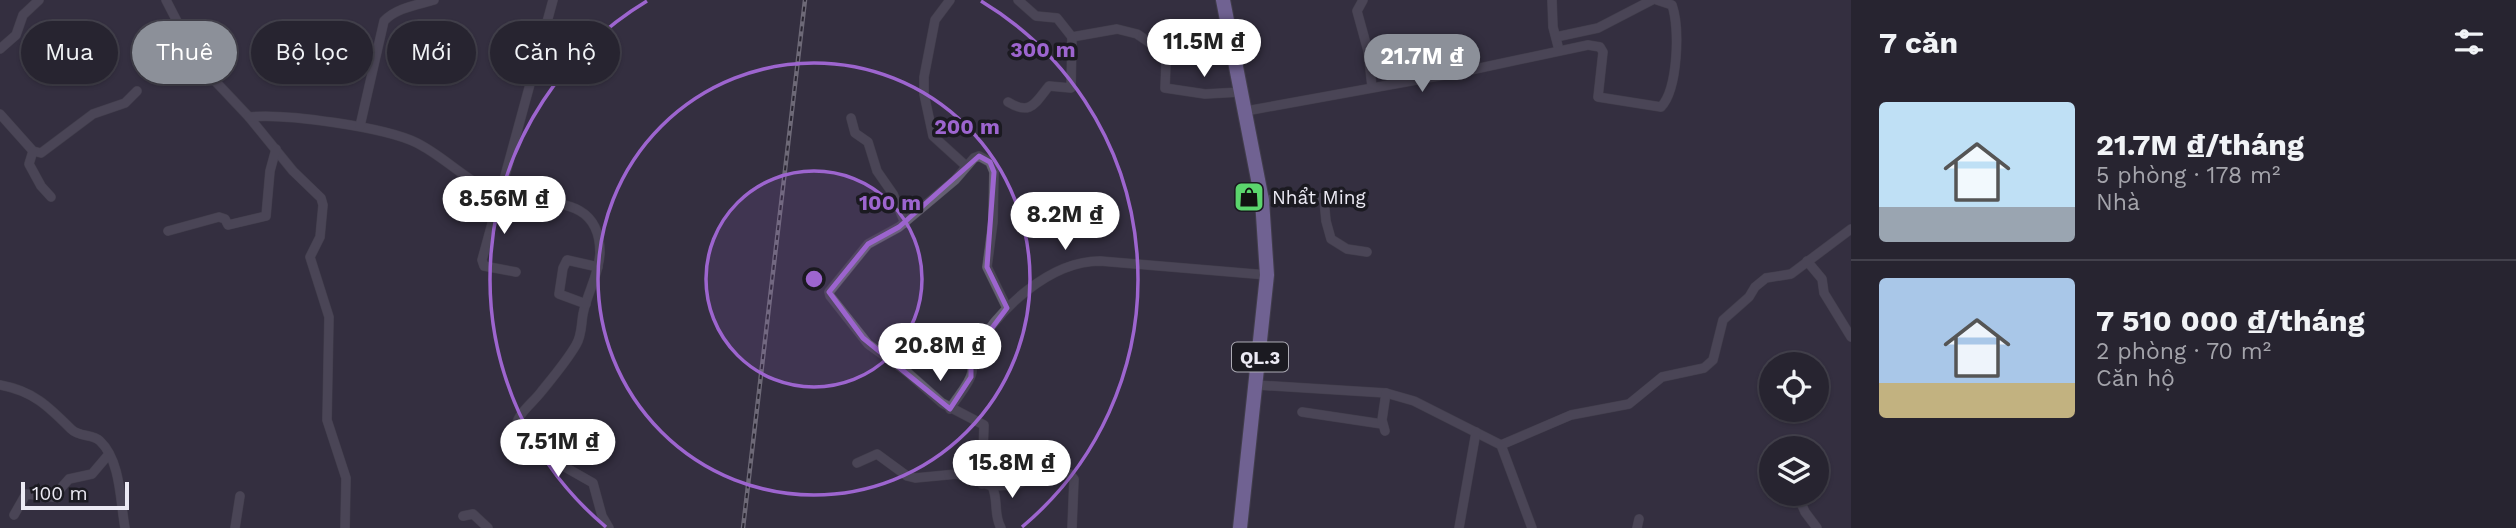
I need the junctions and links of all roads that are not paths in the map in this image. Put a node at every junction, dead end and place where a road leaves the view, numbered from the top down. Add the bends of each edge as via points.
1 (39, 0) edge
2 (166, 0) edge
3 (434, 0) edge
4 (553, 0) edge
5 (950, 0) edge
6 (1018, 0) edge
7 (1223, 0) edge
8 (1363, 0) edge
9 (1552, 0) edge
10 (1652, 0) edge
11 (1657, 0) edge
12 (1072, 37) junction
13 (1556, 37) junction
14 (0, 49) edge
15 (1559, 50) junction
16 (1372, 87) junction
17 (137, 91) dead end
18 (1241, 92) junction
19 (1008, 102) dead end
20 (1246, 111) junction
21 (0, 114) edge
22 (249, 117) junction
23 (851, 118) dead end
24 (360, 126) junction
25 (276, 149) junction
26 (33, 151) junction
27 (966, 166) junction
28 (500, 195) junction
29 (51, 197) dead end
30 (1262, 200) junction
31 (905, 223) junction
32 (1851, 229) edge
33 (168, 231) dead end
34 (1367, 252) dead end
35 (1808, 261) junction
36 (598, 267) junction
37 (516, 272) dead end
38 (1267, 275) junction
39 (586, 304) junction
40 (1007, 308) junction
41 (1851, 337) edge
42 (0, 385) edge
43 (1256, 385) junction
44 (1386, 393) junction
45 (950, 409) junction
46 (1302, 412) dead end
47 (1476, 432) junction
48 (1501, 445) junction
49 (109, 454) junction
50 (857, 463) dead end
51 (982, 484) junction
52 (992, 486) junction
53 (240, 496) dead end
54 (1802, 506) edge
55 (14, 515) dead end
56 (463, 516) dead end
57 (125, 528) edge
58 (235, 528) edge
59 (345, 528) edge
60 (488, 528) edge
61 (609, 528) edge
62 (1001, 528) edge
63 (1072, 528) edge
64 (1240, 528) edge
65 (1459, 528) edge
66 (1532, 528) edge
67 (1817, 528) edge

1 - 14 street via 23,15 16,35
2 - 22 street via 199,64
3 - 24 street via 390,15 380,27
4 - 28 street
5 - 27 street via 935,20 924,94 933,136
6 - 12 street via 1036,16 1057,18
7 - 18 highway, QL.3
8 - 16 street via 1357,11
9 - 13 street
10 - 13 street via 1598,28
11 - 15 street via 1672,5 1677,41 1662,106 1598,97 1600,47
12 - 18 street via 1128,31 1162,51 1165,88 1205,94
12 - 19 street via 1070,88 1049,86 1026,109
13 - 15 street
15 - 16 street
16 - 20 street
17 - 26 street via 128,101 93,114 43,152
18 - 20 highway, QL.3
20 - 30 highway, QL.3
21 - 26 street
22 - 24 street
22 - 25 street
23 - 31 street via 855,133 868,142 877,171
24 - 28 street via 418,144
25 - 33 street via 266,216 228,225 219,217
25 - 59 street via 317,192 323,205 320,237 310,257 329,311 327,420 346,478
26 - 29 street via 29,164
27 - 31 street
27 - 40 street via 979,156 993,166 987,267
28 - 36 street via 557,202 584,214 599,238
28 - 37 street via 482,265
30 - 34 street via 1321,198 1331,239 1347,249
30 - 38 highway, QL.3
31 - 45 street via 868,244 830,288 830,296 868,344
32 - 35 street
35 - 41 street
35 - 48 street via 1787,275 1766,278 1727,315 1713,360 1704,368 1662,377 1629,404 1571,415
36 - 39 street
36 - 39 street via 565,261 559,294
38 - 40 street via 1088,261 1055,272
38 - 43 highway, QL.3
39 - 61 street via 579,341 518,417 514,430 521,442 593,483
40 - 45 street via 972,355 971,377
42 - 49 street via 25,390 76,433 97,438
43 - 44 street
43 - 64 highway, QL.3
44 - 46 street via 1383,428
44 - 47 street via 1414,401
45 - 51 street via 984,425
47 - 48 street
47 - 65 street
48 - 66 street
49 - 55 street via 92,474 69,479 52,497 26,494
49 - 57 street
50 - 51 street via 877,454 907,476 957,474
51 - 52 street
52 - 62 street
52 - 63 street via 1016,485 1048,471 1070,474 1074,479
53 - 58 street
54 - 67 street
56 - 60 street via 473,514

